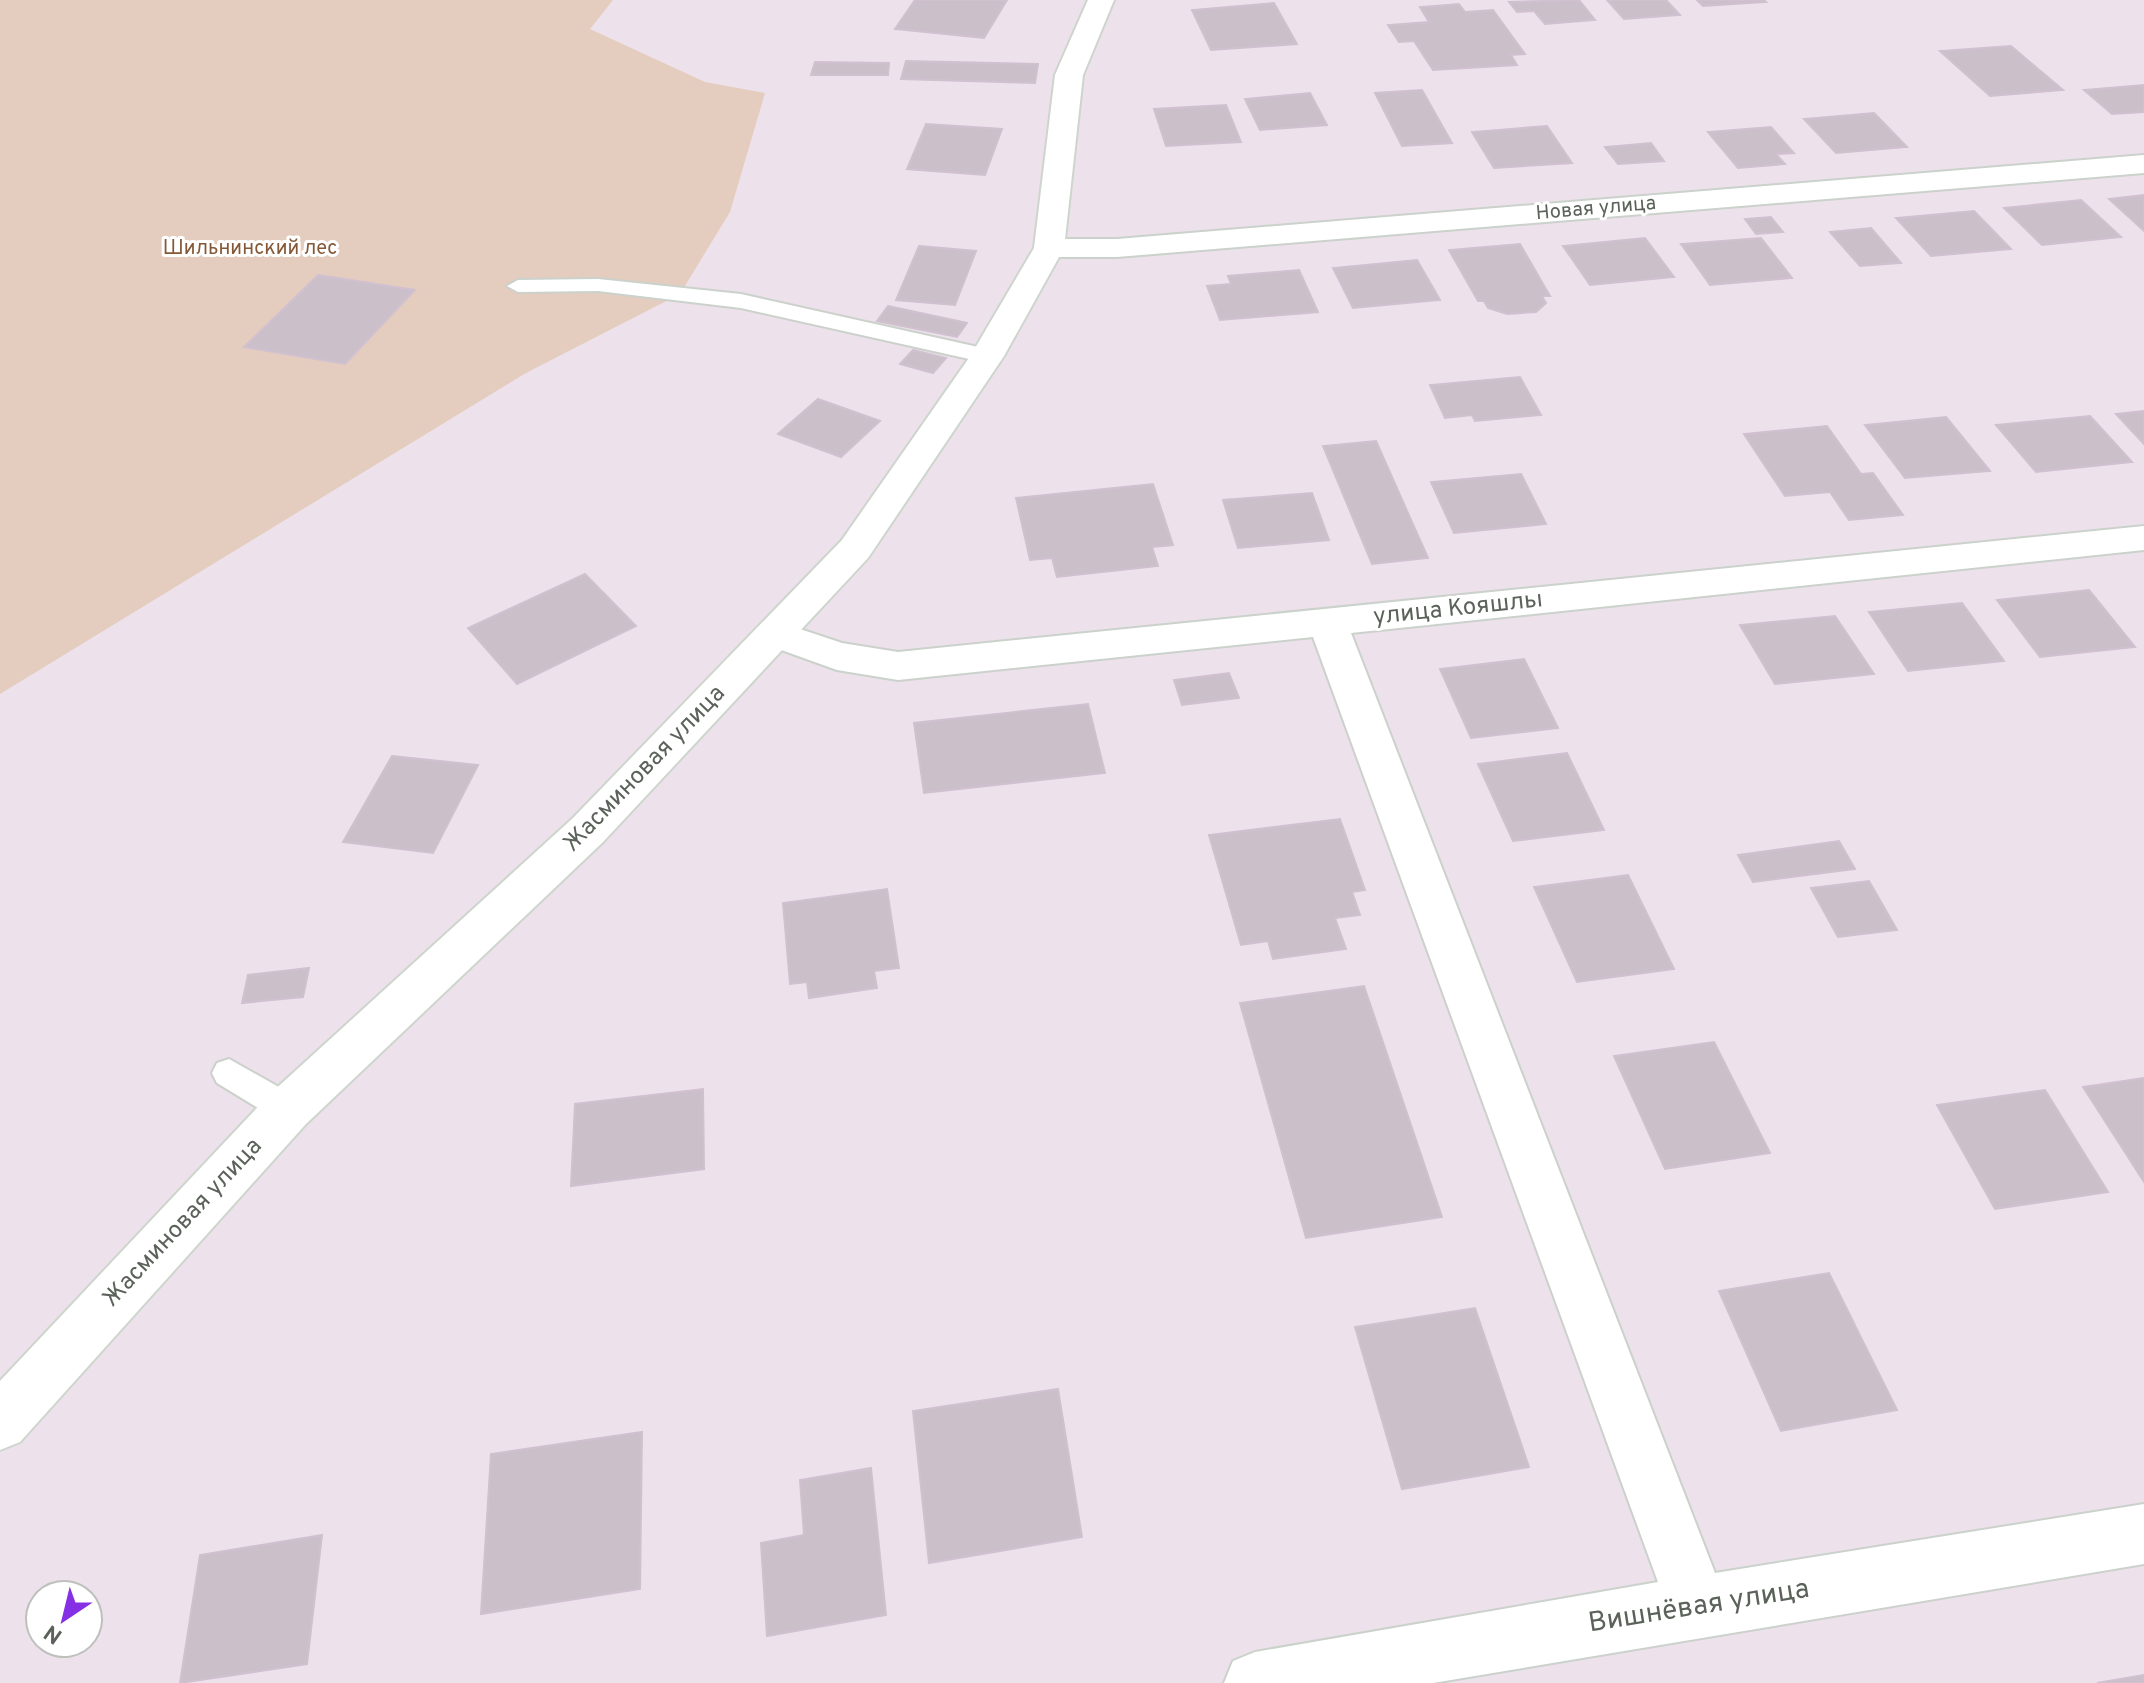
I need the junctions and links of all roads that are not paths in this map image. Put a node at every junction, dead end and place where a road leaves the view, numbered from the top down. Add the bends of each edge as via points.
1 (1101, 0) edge
2 (2144, 164) edge
3 (1049, 248) junction
4 (518, 286) dead end
5 (987, 356) junction
6 (2144, 538) edge
7 (1328, 623) junction
8 (776, 634) junction
9 (229, 1073) dead end
10 (288, 1109) junction
11 (0, 1422) edge
12 (2144, 1534) edge
13 (1697, 1606) junction
14 (1255, 1683) edge

1 - 3 street, Жасминовая улица via 1069,75
2 - 3 street, Новая улица via 1133,247
3 - 5 street, Жасминовая улица
4 - 5 lane via 598,285 741,301
5 - 8 street, Жасминовая улица via 855,549
6 - 7 street, улица Кояшлы
7 - 8 street, улица Кояшлы via 898,666 837,656
7 - 13 street
8 - 10 street, Жасминовая улица via 588,830
9 - 10 lane
10 - 11 street, Жасминовая улица
12 - 13 street, Вишнёвая улица
13 - 14 street, Вишнёвая улица

